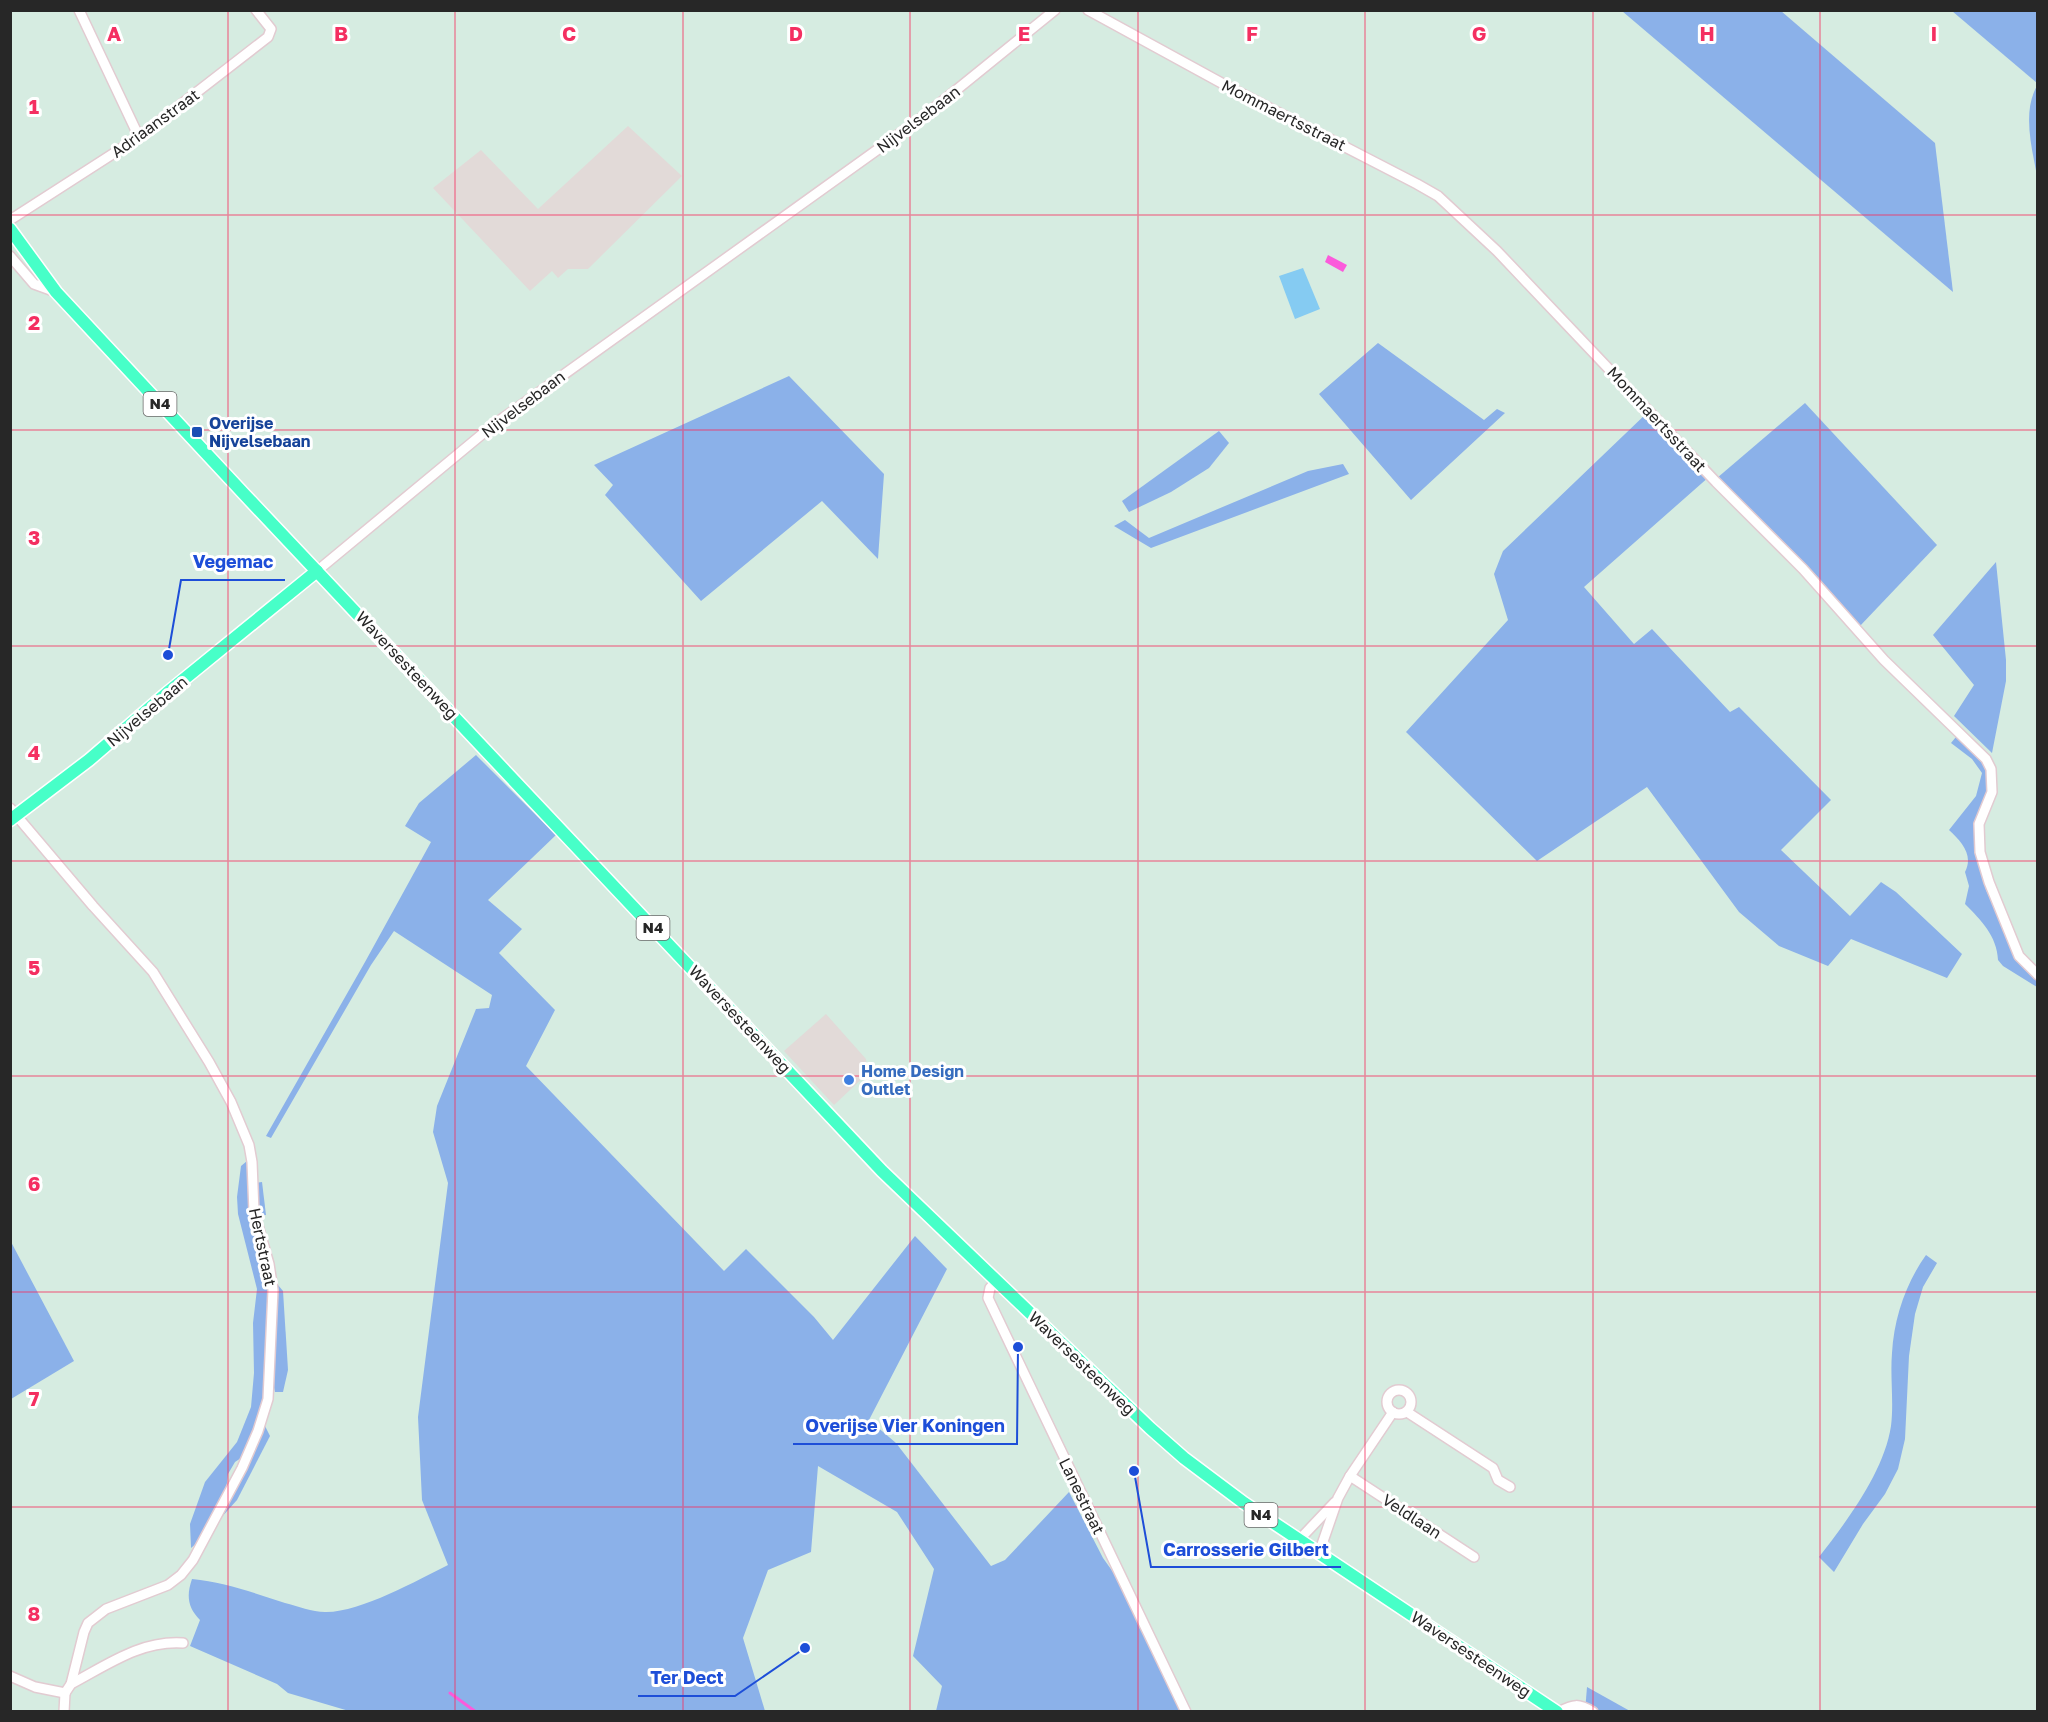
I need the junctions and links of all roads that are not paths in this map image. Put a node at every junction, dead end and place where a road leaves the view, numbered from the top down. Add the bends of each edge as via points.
1 (78, 10) edge
2 (256, 10) edge
3 (1055, 10) edge
4 (1088, 10) edge
5 (139, 137) junction
6 (10, 220) edge
7 (10, 229) edge
8 (10, 256) edge
9 (56, 292) junction
10 (317, 571) junction
11 (13, 815) edge
12 (2037, 975) edge
13 (996, 1281) junction
14 (1393, 1412) junction
15 (1407, 1412) junction
16 (1350, 1476) junction
17 (1510, 1487) dead end
18 (1338, 1498) junction
19 (1299, 1540) junction
20 (1319, 1553) junction
21 (1474, 1557) dead end
22 (183, 1643) dead end
23 (10, 1676) edge
24 (71, 1684) junction
25 (65, 1693) junction
26 (64, 1712) edge
27 (1186, 1712) edge
28 (1557, 1712) edge
29 (1593, 1712) edge

1 - 5 street
2 - 5 street, Adriaanstraat via 271,29 268,37
3 - 10 street, Nijvelsebaan via 923,117 492,426
4 - 12 street, Mommaertsstraat via 1438,196 1497,251 1803,569 1884,660 1986,759 1991,769 1992,792 1979,824 1980,852 2019,957
5 - 6 street, Adriaanstraat
7 - 9 main road, Waversesteenweg / N4
8 - 9 street via 34,284
9 - 10 main road, Waversesteenweg / N4
10 - 11 main road, Nijvelsebaan via 89,760
10 - 13 main road, Waversesteenweg / N4 via 882,1170
11 - 24 street, Hertstraat via 153,972 231,1102 249,1145 254,1212 273,1290 268,1399 242,1468 181,1575 168,1585 106,1609 88,1623
13 - 19 main road, Waversesteenweg / N4 via 1184,1458
13 - 27 street, Lanestraat via 988,1298
14 - 15 street
14 - 15 street via 1388,1398 1393,1391 1401,1390 1412,1401
14 - 16 street
15 - 17 street via 1493,1468 1498,1480
16 - 18 street
16 - 21 street, Veldlaan
18 - 19 street
18 - 20 street
19 - 20 main road, Waversesteenweg / N4
20 - 28 main road, Waversesteenweg / N4
22 - 24 street via 145,1646
23 - 25 street via 35,1687
24 - 25 street
25 - 26 street
28 - 29 street via 1573,1704

